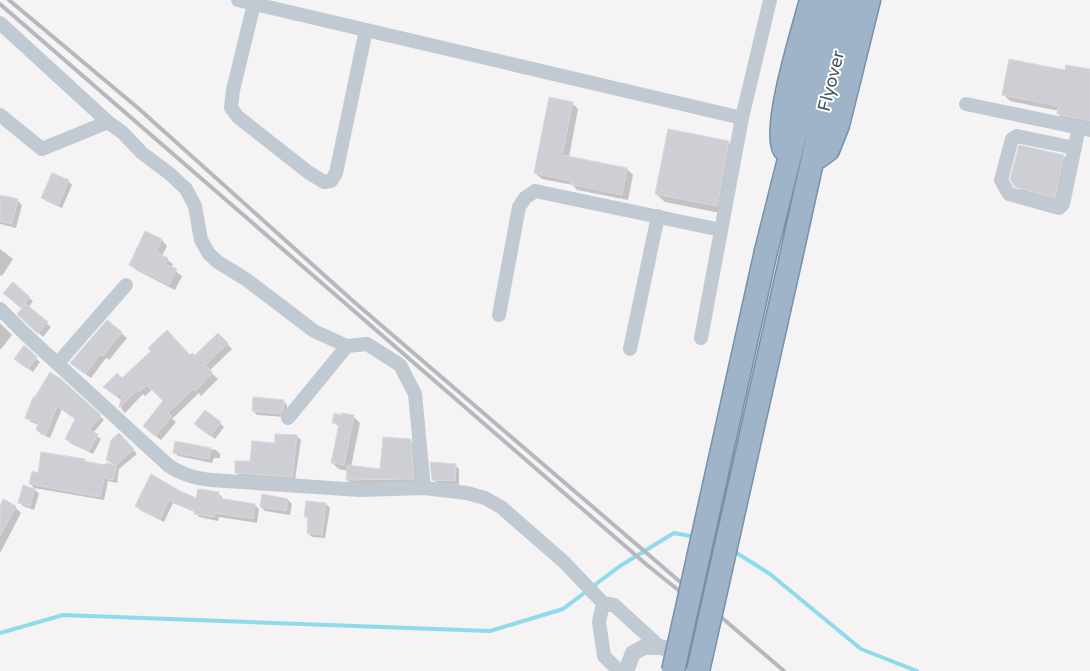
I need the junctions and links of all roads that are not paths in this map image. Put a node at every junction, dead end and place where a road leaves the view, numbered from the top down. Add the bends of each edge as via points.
1 (238, 0) edge
2 (770, 0) edge
3 (811, 0) edge
4 (829, 0) edge
5 (851, 0) edge
6 (869, 0) edge
7 (254, 4) junction
8 (0, 23) edge
9 (366, 30) junction
10 (966, 104) dead end
11 (0, 115) edge
12 (742, 118) junction
13 (108, 122) junction
14 (1084, 129) edge
15 (1075, 148) junction
16 (790, 158) junction
17 (812, 162) junction
18 (658, 216) junction
19 (721, 230) junction
20 (126, 285) dead end
21 (0, 309) edge
22 (499, 315) dead end
23 (701, 338) dead end
24 (347, 346) junction
25 (630, 349) dead end
26 (58, 363) junction
27 (288, 418) dead end
28 (424, 488) junction
29 (601, 601) junction
30 (660, 647) junction
31 (619, 671) edge
32 (626, 671) edge
33 (672, 671) edge
34 (699, 671) edge

1 - 7 street
2 - 12 street
3 - 16 highway via 783,111 781,144
4 - 16 highway, Flyover
5 - 17 highway, Flyover
6 - 17 highway via 838,125 828,150
7 - 9 street
7 - 9 street via 231,108 238,117 324,182 331,180 336,173
8 - 13 street
9 - 12 street
10 - 14 street
11 - 13 street via 42,150
12 - 19 street
13 - 24 street via 186,189 195,206 201,240 209,254 314,331
14 - 15 street
15 - 15 street via 1063,204 1059,208 1008,194 1001,180 1012,139 1017,136
16 - 33 highway, Flyover, bridge via 766,251
17 - 34 highway, Flyover, bridge
18 - 19 street
18 - 22 street via 535,191 519,207
18 - 25 street
19 - 23 street
20 - 26 street
21 - 26 street
24 - 27 street
24 - 28 street via 367,344 400,365 415,394
26 - 28 street via 169,466 182,474 194,478 360,490
28 - 29 street via 466,493 501,507 564,562
29 - 30 street via 614,605
29 - 31 street via 599,622 604,656
30 - 32 street via 644,647 633,653
30 - 34 street via 673,650

